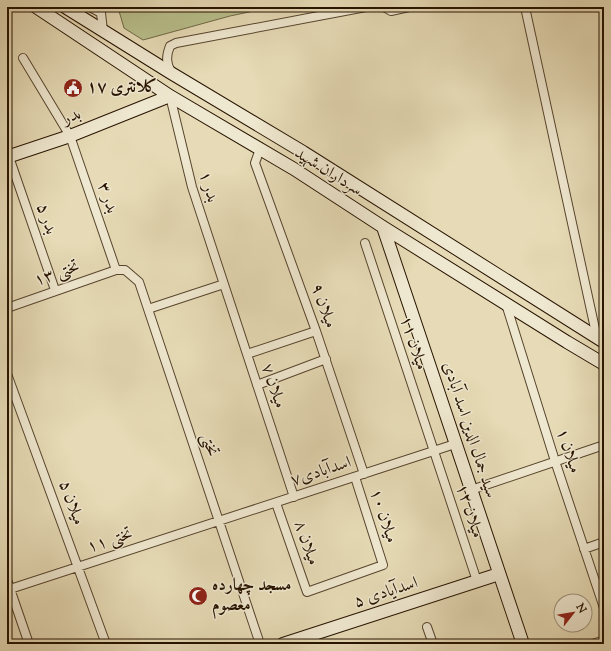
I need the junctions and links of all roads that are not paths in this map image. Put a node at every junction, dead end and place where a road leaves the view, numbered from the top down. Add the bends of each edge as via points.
1 (36, 7) edge
2 (65, 7) edge
3 (90, 7) edge
4 (366, 7) edge
5 (384, 7) edge
6 (409, 7) edge
7 (525, 7) edge
8 (103, 31) junction
9 (23, 58) dead end
10 (171, 73) junction
11 (170, 96) junction
12 (70, 136) junction
13 (260, 150) junction
14 (303, 152) junction
15 (8, 157) edge
16 (294, 169) junction
17 (383, 227) junction
18 (365, 243) dead end
19 (116, 270) junction
20 (224, 284) junction
21 (55, 290) junction
22 (506, 303) junction
23 (7, 308) edge
24 (148, 309) junction
25 (576, 326) junction
26 (316, 331) junction
27 (601, 340) edge
28 (567, 342) junction
29 (247, 354) junction
30 (326, 360) junction
31 (603, 366) edge
32 (7, 374) edge
33 (257, 385) junction
34 (455, 444) junction
35 (604, 445) edge
36 (433, 451) junction
37 (555, 461) junction
38 (364, 474) junction
39 (355, 477) junction
40 (471, 490) junction
41 (294, 497) junction
42 (276, 502) junction
43 (219, 521) junction
44 (604, 542) edge
45 (584, 549) junction
46 (79, 567) junction
47 (499, 574) junction
48 (7, 580) edge
49 (477, 581) junction
50 (8, 589) edge
51 (307, 592) joint
52 (604, 608) edge
53 (427, 627) dead end
54 (604, 638) edge
55 (29, 644) edge
56 (106, 644) edge
57 (260, 644) edge
58 (283, 644) edge
59 (433, 644) edge
60 (523, 644) edge
61 (586, 644) edge

1 - 11 street, سرداران شهید
2 - 8 street, سرداران شهید
3 - 8 street via 101,13
4 - 10 street via 176,43 170,46 167,53
5 - 6 street via 391,11
7 - 27 street
8 - 10 street, سرداران شهید
9 - 12 street, بدر ۳
10 - 14 street, سرداران شهید
11 - 12 street, بدر
11 - 13 street, سرداران شهید
11 - 20 street, بدر ۱ via 192,187
12 - 15 street, بدر
12 - 19 street, بدر ۳
13 - 16 street, سرداران شهید
13 - 26 street, میلان ۹ via 255,163
14 - 16 street
14 - 25 street, سرداران شهید
15 - 21 street, بدر ۵
16 - 17 street, سرداران شهید
17 - 22 street, سرداران شهید
17 - 34 street, سید جمال الدین اسد آبادی
18 - 36 street, میلان ۱۱
19 - 21 street, تختی ۱۳
19 - 24 street, تختی via 125,270 139,282
20 - 24 street
20 - 29 street, میلان ۷
21 - 23 street, تختی ۱۳
22 - 28 street, سرداران شهید
22 - 37 street, میلان ۱
24 - 43 street, تختی
25 - 27 street, سرداران شهید
25 - 28 street
26 - 29 street
26 - 30 street, میلان ۹
28 - 31 street, سرداران شهید
29 - 33 street, میلان ۷
30 - 33 street
30 - 38 street, میلان ۹
32 - 46 street, میلان ۵
33 - 41 street, میلان ۷
34 - 36 street
34 - 40 street, سید جمال الدین اسد آبادی
35 - 37 street
36 - 38 street, اسدآبادی۷
36 - 49 street, میلان ۱۲
37 - 40 street
37 - 45 street, میلان ۱
38 - 39 street, اسدآبادی۷
39 - 41 street, اسدآبادی۷
39 - 51 street, میلان ۱۰ via 383,565
40 - 47 street, سید جمال الدین اسد آبادی
41 - 42 street, اسدآبادی۷
42 - 43 street, اسدآبادی۷
42 - 51 street, میلان ۸
43 - 46 street, تختی ۱۱
43 - 57 street, تختی
44 - 45 street
45 - 52 street, میلان ۱
46 - 50 street, تختی ۱۱
46 - 56 street, میلان ۵
47 - 49 street, اسدآیادی ۵
47 - 60 street, سید جمال الدین اسد آبادی
48 - 50 street
49 - 58 street, اسدآیادی ۵
50 - 55 street
53 - 59 street
54 - 61 lane

